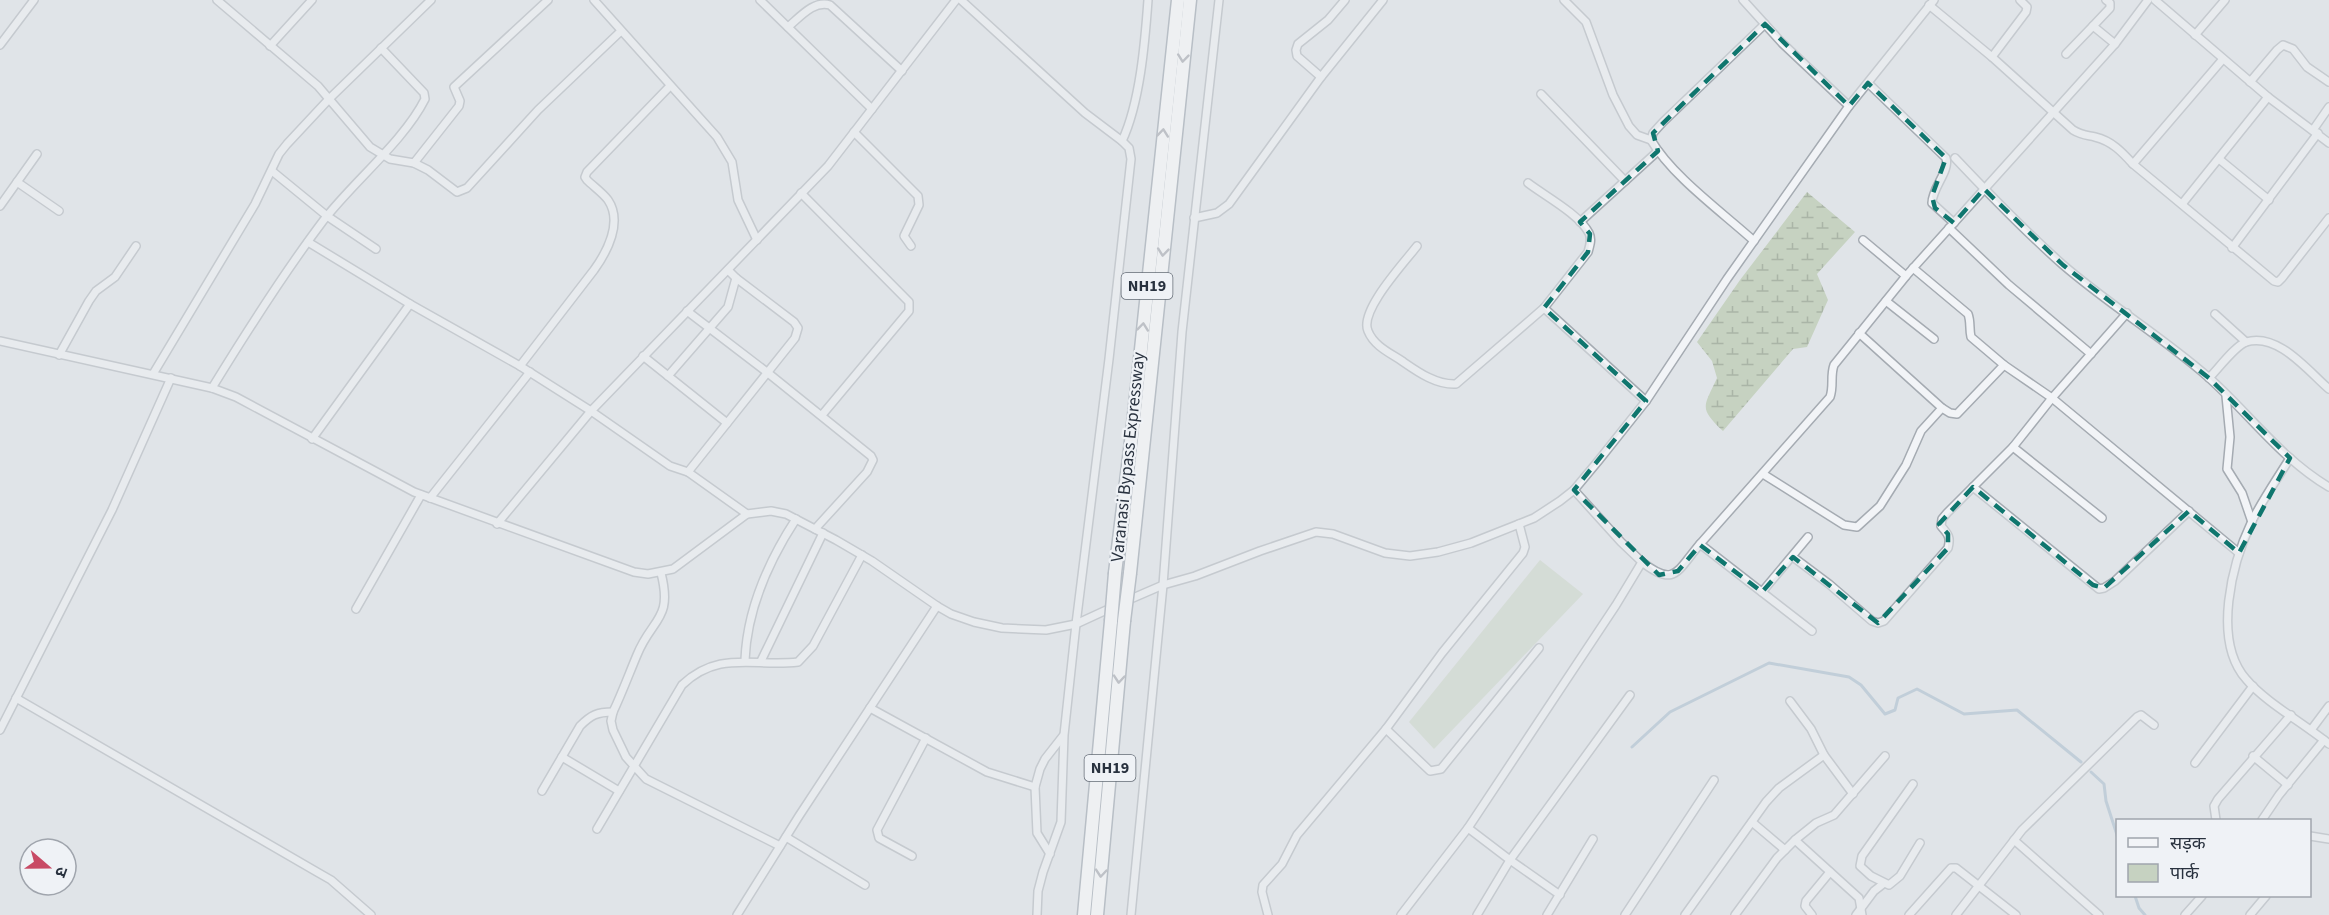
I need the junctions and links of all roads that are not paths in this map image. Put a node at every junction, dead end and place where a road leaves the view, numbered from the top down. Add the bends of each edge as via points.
1 (34, 0) edge
2 (217, 0) edge
3 (312, 0) edge
4 (431, 0) edge
5 (548, 0) edge
6 (594, 0) edge
7 (760, 0) edge
8 (956, 0) edge
9 (961, 0) edge
10 (1148, 0) edge
11 (1178, 0) edge
12 (1190, 0) edge
13 (1219, 0) edge
14 (1345, 0) edge
15 (1383, 0) edge
16 (1564, 0) edge
17 (1743, 0) edge
18 (2020, 0) edge
19 (2106, 0) edge
20 (2148, 0) edge
21 (2155, 0) edge
22 (2225, 0) edge
23 (1931, 3) edge
24 (1765, 24) junction
25 (2093, 26) junction
26 (788, 27) junction
27 (621, 31) junction
28 (2196, 35) junction
29 (2115, 44) junction
30 (0, 45) edge
31 (270, 46) junction
32 (381, 48) junction
33 (2066, 54) dead end
34 (1992, 57) junction
35 (2223, 59) junction
36 (902, 71) junction
37 (1321, 77) junction
38 (2250, 82) junction
39 (2329, 82) edge
40 (1868, 83) junction
41 (670, 86) junction
42 (1541, 94) dead end
43 (2268, 97) junction
44 (329, 99) junction
45 (1849, 106) junction
46 (2329, 107) edge
47 (872, 109) junction
48 (2053, 112) junction
49 (2315, 131) junction
50 (854, 132) junction
51 (1651, 140) junction
52 (1122, 141) junction
53 (2329, 143) edge
54 (1658, 151) junction
55 (37, 154) dead end
56 (381, 155) junction
57 (1954, 158) dead end
58 (2219, 159) junction
59 (414, 163) junction
60 (2133, 164) junction
61 (272, 171) junction
62 (1625, 181) junction
63 (16, 182) junction
64 (1528, 183) dead end
65 (1984, 189) junction
66 (801, 193) junction
67 (2269, 200) junction
68 (2182, 204) junction
69 (0, 206) edge
70 (59, 211) dead end
71 (327, 216) junction
72 (1194, 218) junction
73 (2329, 218) edge
74 (1580, 222) junction
75 (1952, 225) junction
76 (757, 240) junction
77 (1863, 240) dead end
78 (308, 242) junction
79 (1754, 242) junction
80 (136, 246) dead end
81 (912, 246) dead end
82 (1417, 246) dead end
83 (2232, 248) junction
84 (376, 249) dead end
85 (1913, 268) junction
86 (728, 270) junction
87 (1906, 276) junction
88 (736, 278) junction
89 (1886, 301) junction
90 (410, 304) junction
91 (1544, 308) junction
92 (687, 311) junction
93 (2127, 313) junction
94 (2215, 314) dead end
95 (708, 327) junction
96 (1859, 333) junction
97 (1934, 339) dead end
98 (0, 341) edge
99 (2246, 342) junction
100 (2091, 354) junction
101 (59, 355) junction
102 (643, 356) junction
103 (2004, 365) junction
104 (519, 366) junction
105 (530, 372) junction
106 (768, 373) junction
107 (153, 374) junction
108 (668, 376) junction
109 (171, 378) junction
110 (2209, 378) junction
111 (212, 388) junction
112 (2329, 389) edge
113 (2225, 394) junction
114 (2052, 398) junction
115 (1646, 401) junction
116 (1942, 408) junction
117 (591, 411) junction
118 (822, 415) junction
119 (727, 423) junction
120 (312, 439) junction
121 (2013, 447) junction
122 (2290, 458) junction
123 (687, 472) junction
124 (1763, 474) junction
125 (1973, 486) junction
126 (2329, 487) edge
127 (1574, 490) junction
128 (421, 495) junction
129 (430, 498) junction
130 (2189, 511) junction
131 (747, 514) junction
132 (2102, 518) dead end
133 (796, 519) junction
134 (2252, 522) junction
135 (1521, 523) junction
136 (497, 524) junction
137 (815, 529) junction
138 (823, 533) junction
139 (1808, 537) dead end
140 (1700, 544) junction
141 (2239, 553) junction
142 (862, 555) junction
143 (1793, 557) junction
144 (1642, 562) junction
145 (661, 573) junction
146 (1163, 585) junction
147 (1762, 592) junction
148 (937, 606) junction
149 (356, 609) dead end
150 (1076, 624) junction
151 (1812, 631) dead end
152 (1539, 648) dead end
153 (745, 660) junction
154 (760, 661) junction
155 (2253, 686) junction
156 (1630, 695) dead end
157 (16, 698) junction
158 (1790, 701) dead end
159 (2329, 706) edge
160 (870, 708) junction
161 (613, 712) junction
162 (2290, 715) junction
163 (2154, 725) dead end
164 (1386, 729) junction
165 (0, 730) edge
166 (2311, 730) junction
167 (1064, 735) junction
168 (926, 738) junction
169 (2327, 742) edge
170 (1824, 755) junction
171 (1885, 756) dead end
172 (2253, 756) junction
173 (562, 757) junction
174 (2195, 763) dead end
175 (633, 766) junction
176 (1714, 780) dead end
177 (1913, 784) dead end
178 (2288, 785) junction
179 (1035, 787) junction
180 (542, 791) dead end
181 (619, 791) junction
182 (1852, 794) junction
183 (2216, 819) edge
184 (2265, 819) edge
185 (1752, 822) junction
186 (1468, 828) junction
187 (597, 829) dead end
188 (2311, 836) edge
189 (786, 837) junction
190 (1593, 839) dead end
191 (2329, 839) edge
192 (1794, 840) junction
193 (2014, 840) junction
194 (1920, 843) dead end
195 (780, 846) junction
196 (1785, 850) junction
197 (1050, 854) junction
198 (912, 856) dead end
199 (1510, 860) junction
200 (1830, 872) junction
201 (1883, 884) junction
202 (865, 885) dead end
203 (1978, 885) junction
204 (1560, 895) junction
205 (2201, 897) edge
206 (2265, 897) edge
207 (1860, 913) edge
208 (371, 915) edge
209 (737, 915) edge
210 (1037, 915) edge
211 (1084, 915) edge
212 (1097, 915) edge
213 (1131, 915) edge
214 (1268, 915) edge
215 (1401, 915) edge
216 (1477, 915) edge
217 (1547, 915) edge
218 (1624, 915) edge
219 (1685, 915) edge
220 (1735, 915) edge
221 (1812, 915) edge
222 (1909, 915) edge
223 (1956, 915) edge
224 (2016, 915) edge
225 (2099, 915) edge
226 (2185, 915) edge
227 (2250, 915) edge

1 - 30 street
2 - 31 street
3 - 31 street
4 - 32 street
5 - 59 street via 454,87 459,106
6 - 27 street
7 - 26 street
8 - 36 street
9 - 52 street via 1085,113
10 - 52 street via 1133,110
211 -> 11 highway, Varanasi Bypass Expressway / NH19, bridge via 1115,573
12 -> 212 highway, Varanasi Bypass Expressway / NH19, bridge
13 - 72 street
14 - 37 street via 1296,50 1297,56
15 - 37 street
16 - 51 street via 1586,22 1629,126 1637,135
17 - 24 street
18 - 34 street via 2027,7 2026,12
19 - 25 street via 2110,8
20 - 29 street
21 - 28 street
22 - 28 street
23 - 34 street
23 - 40 street
24 - 45 street
24 - 51 street via 1663,122
25 - 29 street
25 - 33 street
26 - 36 street via 817,4 830,5
26 - 47 street
27 - 41 street
27 - 59 street via 538,110 464,191 452,189
28 - 35 street
29 - 48 street
31 - 44 street
32 - 44 street
32 - 56 street via 424,93 425,99
34 - 48 street
35 - 38 street
35 - 60 street
36 - 47 street
37 - 72 street via 1229,204 1217,213
38 - 39 street via 2283,45
38 - 43 street
40 - 45 street
40 - 75 street via 1946,158 1932,204
41 - 76 street via 707,124 727,153 738,200
41 - 104 street via 587,172 587,180 608,200 612,238 605,255
42 - 62 street
43 - 49 street
43 - 58 street
44 - 56 street
44 - 61 street via 279,154
45 - 79 street
46 - 49 street
47 - 50 street
48 - 60 street via 2083,136 2119,148
48 - 65 street
49 - 53 street
49 - 67 street
50 - 66 street
50 - 81 street via 918,196 919,205 904,236
51 - 54 street
52 - 150 street via 1129,148 1131,159
54 - 62 street
54 - 79 street
55 - 63 street
56 - 59 street
56 - 71 street
57 - 65 street
58 - 67 street
58 - 68 street
60 - 68 street
61 - 71 street
61 - 107 street
62 - 74 street
63 - 69 street
63 - 70 street
64 - 74 street
65 - 75 street
65 - 93 street via 2063,265
66 - 76 street
66 - 118 street via 910,306
67 - 83 street
68 - 83 street
71 - 78 street
71 - 84 street
72 - 146 street
73 - 83 street via 2278,282
74 - 91 street via 1590,234 1588,252
75 - 85 street
75 - 100 street via 2009,285
76 - 86 street
77 - 87 street
78 - 90 street
78 - 111 street
79 - 115 street
80 - 101 street via 115,277 96,291
82 - 91 street via 1373,303 1366,322 1368,332 1379,346 1422,375 1456,384
85 - 87 street
85 - 103 street via 1968,314 1971,337
86 - 88 street
86 - 92 street
87 - 89 street
88 - 95 street via 728,307
88 - 106 street via 797,325 795,338
89 - 96 street
89 - 97 street
90 - 104 street
90 - 120 street
91 - 115 street
92 - 95 street
92 - 102 street
93 - 100 street
93 - 110 street
94 - 99 street
95 - 106 street
95 - 108 street
96 - 116 street
96 - 124 street via 1834,365 1830,397
98 - 101 street
99 - 110 street
99 - 112 street via 2274,344 2283,349
100 - 114 street
101 - 107 street
102 - 108 street
102 - 117 street
103 - 114 street
103 - 116 street via 1957,414
104 - 105 street
105 - 117 street
105 - 129 street
106 - 118 street
106 - 119 street
107 - 109 street
108 - 119 street
109 - 111 street
109 - 157 street via 112,510
110 - 113 street
111 - 120 street
113 - 122 street
113 - 134 street via 2230,437 2227,469 2242,493
114 - 121 street
114 - 130 street
115 - 127 street
116 - 124 street via 1921,431 1880,507 1857,527 1844,525
117 - 123 street via 670,466
117 - 136 street
118 - 137 street via 873,460 867,472
119 - 123 street
120 - 128 street
121 - 125 street
121 - 132 street
122 - 126 street
122 - 134 street
123 - 131 street
124 - 140 street
125 - 130 street via 2098,588 2115,580
125 - 143 street via 1942,519 1941,526 1950,540 1948,548 1884,621 1872,621
127 - 135 street
127 - 144 street
128 - 129 street
128 - 149 street
129 - 136 street
130 - 141 street
131 - 133 street via 771,511
131 - 145 street via 673,569
133 - 137 street
133 - 153 street via 774,556 754,604
134 - 141 street
135 - 146 street via 1471,543 1410,556 1385,554 1333,534 1316,532
135 - 164 street via 1526,547 1523,553
136 - 145 street via 634,572
137 - 138 street
138 - 142 street
138 - 154 street
139 - 143 street
140 - 144 street via 1678,571 1668,577
140 - 147 street
141 - 155 street via 2228,614 2228,640 2234,661
142 - 148 street
142 - 154 street via 805,656 798,662
143 - 147 street
144 - 186 street
145 - 161 street via 666,591 661,615 637,653
146 - 150 street
146 - 213 street
147 - 151 street
148 - 150 street via 974,622 1002,627 1046,630
148 - 160 street
150 - 167 street
152 - 164 street via 1441,769 1430,771
153 - 154 street
153 - 175 street via 711,665 682,685
155 - 162 street
155 - 174 street
156 - 199 street
157 - 165 street
157 - 208 street via 331,880
158 - 170 street
159 - 166 street
160 - 168 street
160 - 189 street
161 - 173 street via 597,712 589,717
161 - 175 street via 613,730
162 - 166 street
162 - 172 street
163 - 193 street via 2141,715 2137,717
164 - 214 street via 1297,835 1282,864 1263,885
166 - 169 street
167 - 179 street via 1040,769
167 - 197 street via 1061,822
168 - 179 street via 987,772
168 - 198 street via 877,830 879,838
169 - 178 street
170 - 182 street
170 - 185 street via 1779,788
171 - 182 street
172 - 178 street
172 - 183 street via 2218,799 2214,806
173 - 180 street
173 - 181 street
175 - 181 street
175 - 195 street via 667,791
176 - 218 street
177 - 201 street via 1859,863
178 - 184 street
179 - 197 street via 1037,833
181 - 187 street
182 - 192 street via 1834,815
185 - 196 street
185 - 219 street
186 - 199 street
186 - 215 street
188 - 191 street
189 - 195 street
189 - 202 street
190 - 204 street
192 - 196 street
192 - 200 street
193 - 203 street
193 - 225 street
194 - 201 street via 1900,876 1889,885
195 - 209 street
196 - 220 street
197 - 210 street via 1038,891
199 - 204 street
199 - 216 street
200 - 207 street via 1859,898
200 - 221 street via 1806,901
201 - 207 street
203 - 222 street via 1952,868
203 - 223 street
203 - 224 street
204 - 217 street
205 - 226 street
206 - 227 street

